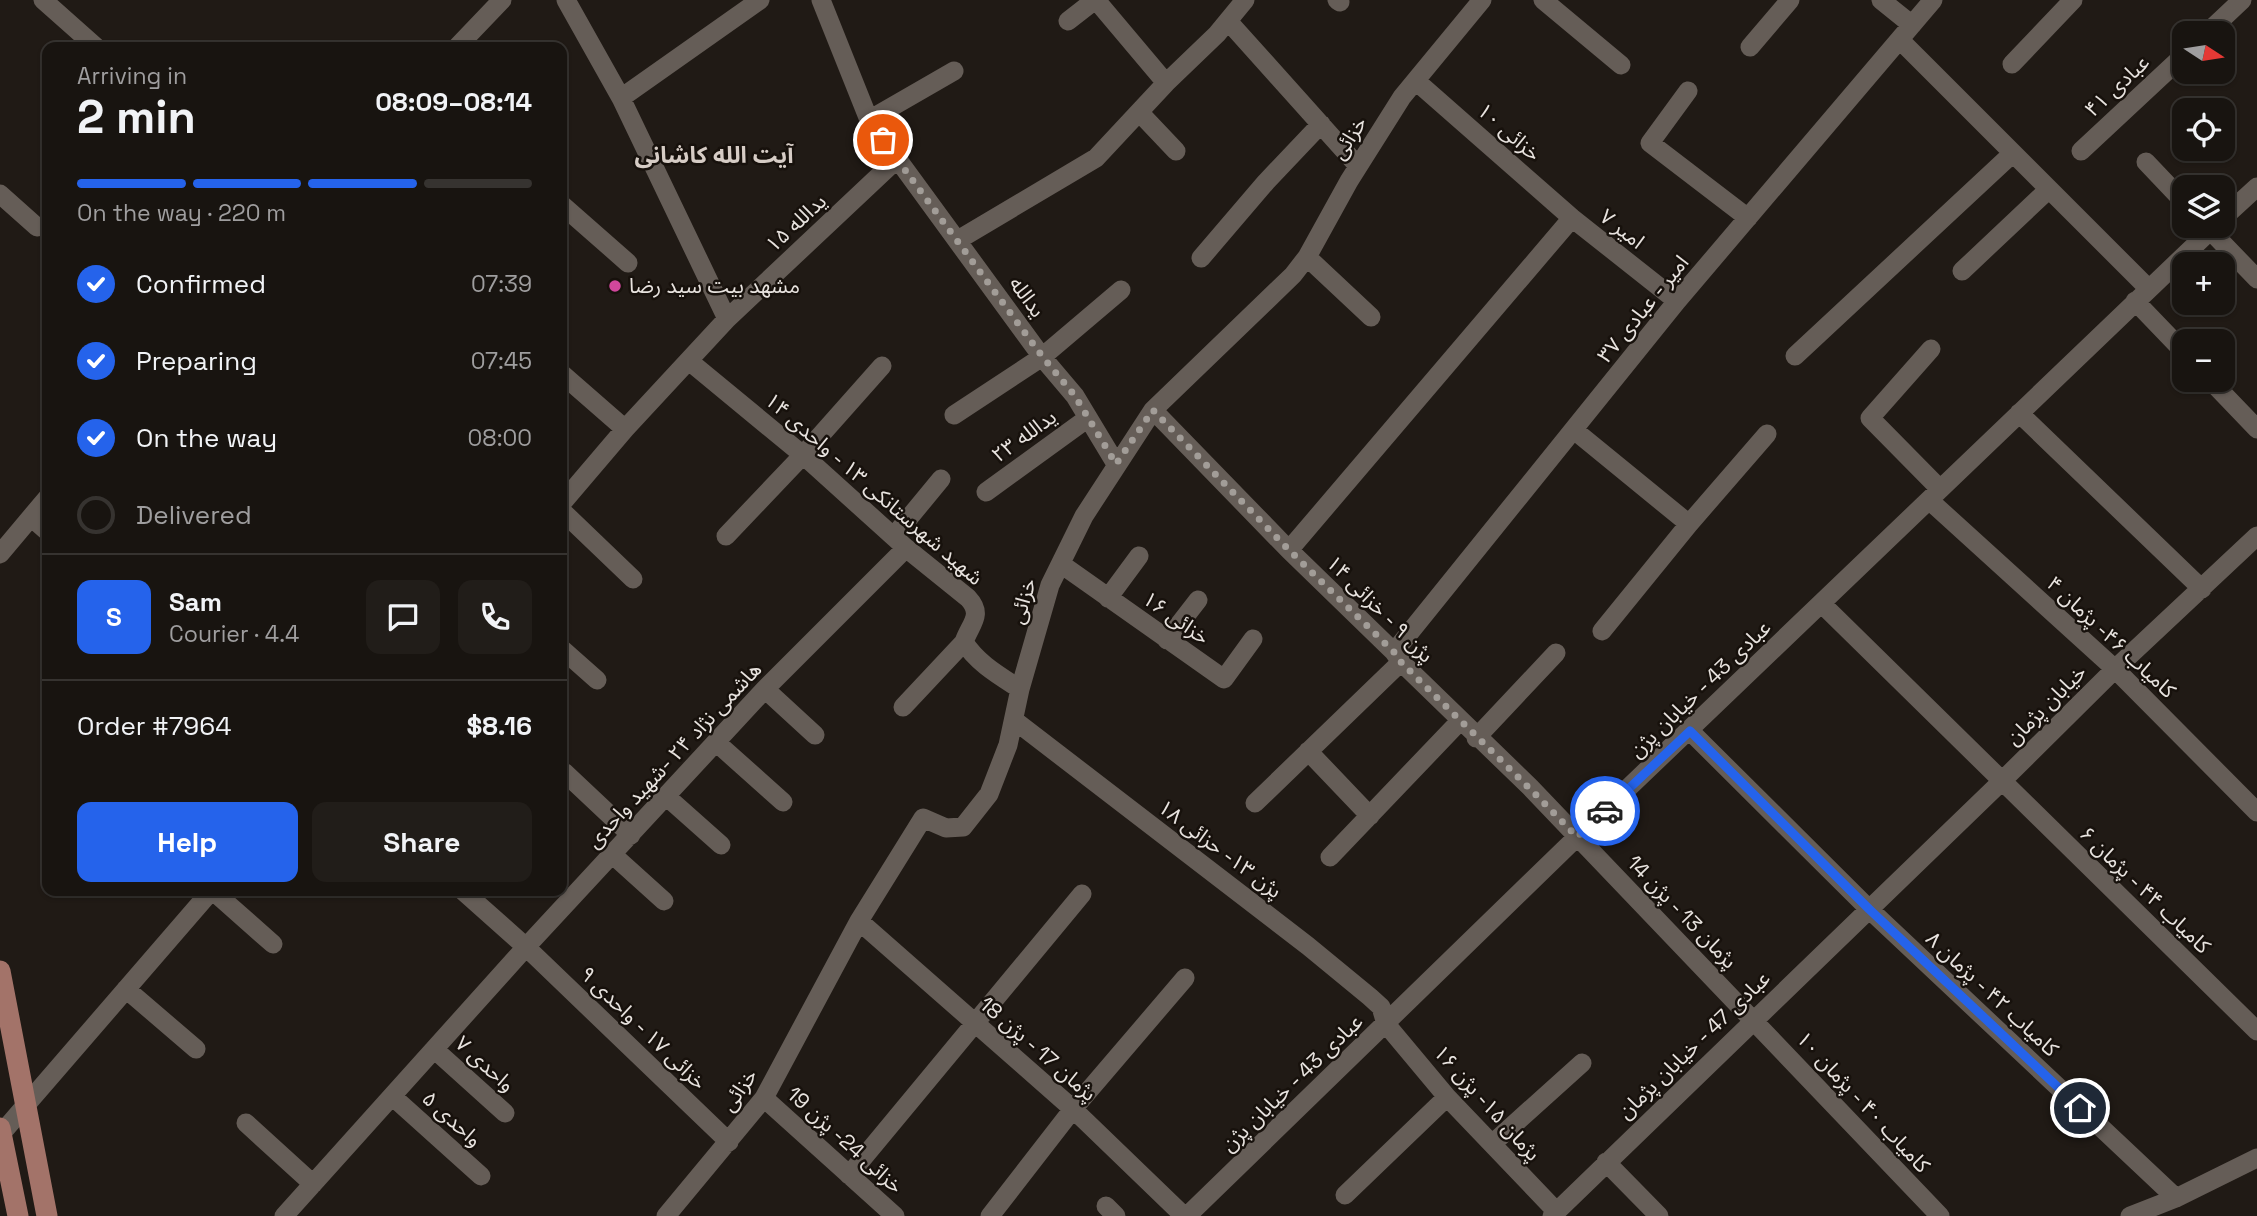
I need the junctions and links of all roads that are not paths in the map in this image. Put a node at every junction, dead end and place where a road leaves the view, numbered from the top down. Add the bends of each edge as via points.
1 (43, 0) edge
2 (502, 0) edge
3 (566, 0) edge
4 (761, 0) edge
5 (821, 0) edge
6 (1096, 0) edge
7 (1245, 0) edge
8 (1482, 0) edge
9 (1543, 0) edge
10 (1790, 0) edge
11 (1881, 0) edge
12 (1933, 0) edge
13 (2073, 0) edge
14 (2242, 0) edge
15 (1068, 21) dead end
16 (1228, 21) junction
17 (2220, 21) edge
18 (1906, 32) junction
19 (90, 42) edge
20 (462, 42) edge
21 (1750, 47) dead end
22 (2012, 64) dead end
23 (1621, 65) dead end
24 (2172, 66) edge
25 (954, 71) dead end
26 (1416, 81) junction
27 (1166, 83) junction
28 (1688, 91) dead end
29 (621, 98) junction
30 (1139, 112) junction
31 (869, 120) junction
32 (1321, 124) junction
33 (1176, 151) dead end
34 (2081, 151) dead end
35 (2013, 153) junction
36 (897, 159) junction
37 (2146, 162) dead end
38 (1358, 166) junction
39 (2257, 187) edge
40 (2049, 189) junction
41 (2172, 189) edge
42 (0, 194) edge
43 (2235, 206) edge
44 (567, 209) edge
45 (1572, 218) junction
46 (1748, 218) junction
47 (37, 227) dead end
48 (2201, 238) edge
49 (2224, 238) edge
50 (958, 240) junction
51 (1307, 257) junction
52 (1201, 258) dead end
53 (628, 263) dead end
54 (1962, 271) dead end
55 (2257, 279) edge
56 (1121, 290) dead end
57 (2142, 295) junction
58 (1677, 301) junction
59 (1371, 317) dead end
60 (727, 319) junction
61 (2172, 336) edge
62 (1931, 349) dead end
63 (1042, 356) junction
64 (1795, 356) dead end
65 (689, 361) junction
66 (882, 366) dead end
67 (567, 378) edge
68 (2222, 392) edge
69 (1153, 410) junction
70 (2019, 413) junction
71 (954, 415) dead end
72 (1088, 418) junction
73 (625, 429) junction
74 (2257, 429) edge
75 (1574, 430) junction
76 (1767, 434) dead end
77 (803, 456) junction
78 (1116, 464) junction
79 (941, 479) dead end
80 (986, 492) dead end
81 (1934, 495) junction
82 (567, 497) edge
83 (42, 504) edge
84 (567, 516) edge
85 (31, 517) junction
86 (1689, 524) junction
87 (42, 527) edge
88 (726, 536) dead end
89 (2256, 540) edge
90 (900, 542) junction
91 (1289, 550) junction
92 (0, 554) edge
93 (1139, 556) dead end
94 (1061, 564) junction
95 (633, 579) dead end
96 (2202, 589) junction
97 (1108, 598) junction
98 (1198, 600) dead end
99 (1822, 604) junction
100 (1602, 631) dead end
101 (1254, 639) dead end
102 (1167, 640) junction
103 (964, 642) junction
104 (567, 653) edge
105 (1556, 653) dead end
106 (1397, 657) junction
107 (2115, 669) junction
108 (597, 680) dead end
109 (765, 689) junction
110 (1020, 689) junction
111 (903, 707) dead end
112 (1014, 720) junction
113 (1460, 721) junction
114 (1690, 731) junction
115 (815, 735) dead end
116 (1476, 738) junction
117 (717, 743) junction
118 (1308, 751) junction
119 (567, 775) edge
120 (2001, 782) junction
121 (667, 796) junction
122 (783, 802) dead end
123 (1255, 803) dead end
124 (2257, 812) edge
125 (1370, 816) junction
126 (631, 835) junction
127 (1577, 837) junction
128 (721, 845) dead end
129 (613, 855) junction
130 (1330, 857) dead end
131 (1082, 894) dead end
132 (208, 896) edge
133 (218, 896) edge
134 (469, 896) edge
135 (664, 901) dead end
136 (1869, 909) junction
137 (859, 921) junction
138 (273, 944) dead end
139 (526, 947) junction
140 (0, 971) edge
141 (1185, 978) dead end
142 (126, 989) junction
143 (1754, 1019) junction
144 (975, 1023) junction
145 (1386, 1024) junction
146 (2257, 1031) edge
147 (196, 1049) dead end
148 (434, 1049) junction
149 (1582, 1063) dead end
150 (392, 1096) junction
151 (1447, 1097) junction
152 (764, 1098) junction
153 (25, 1105) junction
154 (1073, 1109) junction
155 (506, 1113) dead end
156 (246, 1123) dead end
157 (0, 1132) edge
158 (729, 1142) junction
159 (1492, 1144) junction
160 (2257, 1158) edge
161 (1606, 1162) junction
162 (849, 1175) junction
163 (481, 1177) dead end
164 (313, 1184) junction
165 (1345, 1195) dead end
166 (2176, 1198) junction
167 (292, 1213) edge
168 (1554, 1214) edge
169 (18, 1216) edge
170 (47, 1216) edge
171 (666, 1216) edge
172 (895, 1216) edge
173 (990, 1216) edge
174 (1185, 1216) edge
175 (1659, 1216) edge
176 (1940, 1216) edge
177 (2130, 1216) edge

1 - 19 street
2 - 20 street
3 - 29 street
4 - 29 street
5 - 31 street, یدالله
6 - 15 street
6 - 27 street
7 - 16 street
8 - 26 street, خزائی
9 - 23 street
10 - 21 street
11 - 18 street
12 - 18 street, امیر - عبادی ۳۷
13 - 22 street
14 - 17 street
16 - 27 street
16 - 32 street
18 - 35 street
18 - 46 street, امیر - عبادی ۳۷
24 - 34 street, عبادی ۴۱
25 - 31 street
26 - 38 street, خزائی
26 - 45 street, خزائی ۱۰
27 - 30 street
28 - 46 street via 1650,143
29 - 60 street
30 - 33 street
30 - 50 street via 1096,158
31 - 36 street, یدالله
32 - 38 street
32 - 52 street
35 - 40 street
35 - 64 street
36 - 50 street, یدالله
36 - 60 street, یدالله ۱۵
37 - 41 street
38 - 51 street, خزائی
39 - 43 street, عبادی 43 - خیابان پژن
40 - 54 street
40 - 57 street
42 - 47 street
44 - 53 street
45 - 58 street, امیر ۷
45 - 91 street
46 - 58 street, امیر - عبادی ۳۷
48 - 57 street, عبادی 43 - خیابان پژن
49 - 55 street
50 - 63 street, یدالله
51 - 59 street
51 - 69 street, خزائی
56 - 63 street
57 - 61 street
57 - 70 street, عبادی 43 - خیابان پژن
58 - 75 street, امیر - عبادی ۳۷
60 - 65 street, یدالله ۱۵
62 - 81 street, کامیاب ۴۶- پژمان ۴ via 1870,418
63 - 71 street
63 - 72 street, یدالله
65 - 73 street, یدالله ۱۵
65 - 77 street, شهید شهرستانکی ۱۳ - واحدی ۱۴
66 - 77 street
67 - 73 street
68 - 74 street
69 - 78 street, خزائی
69 - 91 street, پژن ۹ - خزائی ۱۴
70 - 81 street, عبادی 43 - خیابان پژن
70 - 96 street
72 - 78 street, یدالله
72 - 80 street, یدالله ۲۳
73 - 82 street, یدالله ۱۵
75 - 86 street
75 - 106 street, امیر - عبادی ۳۷
76 - 86 street
77 - 88 street
77 - 90 street, شهید شهرستانکی ۱۳ - واحدی ۱۴
78 - 94 street, خزائی
79 - 90 street, هاشمی نژاد ۲۴ -شهید واحدی
81 - 99 street, عبادی 43 - خیابان پژن
81 - 107 street, کامیاب ۴۶- پژمان ۴
83 - 85 street
84 - 95 street
85 - 87 street
85 - 92 street
86 - 100 street
89 - 96 street, خیابان پژمان
90 - 103 street, شهید شهرستانکی ۱۳ - واحدی ۱۴ via 975,606
90 - 109 street, هاشمی نژاد ۲۴ -شهید واحدی
91 - 106 street, پژن ۹ - خزائی ۱۴
93 - 97 street
94 - 97 street, خزائی ۱۶
94 - 110 street, خزائی via 1050,585
96 - 107 street, خیابان پژمان
97 - 102 street, خزائی ۱۶
98 - 102 street
99 - 114 street, عبادی 43 - خیابان پژن
99 - 120 street, کامیاب ۴۴ - پژمان ۶
101 - 102 street, خزائی ۱۶ via 1224,680
103 - 110 street via 989,668
103 - 111 street
104 - 108 street
105 - 116 street
106 - 113 street, پژن ۹ - خزائی ۱۴
106 - 118 street, امیر - عبادی ۳۷
107 - 120 street, خیابان پژمان
107 - 124 street, کامیاب ۴۶- پژمان ۴
109 - 115 street
109 - 117 street, هاشمی نژاد ۲۴ -شهید واحدی
110 - 112 street, خزائی
112 - 137 street, خزائی via 989,794 963,827 947,828 923,818
112 - 145 street, پژن ۱۳- حزائی ۱۸ via 1308,946 1381,1007
113 - 116 street, پژن ۹ - خزائی ۱۴
113 - 125 street
114 - 127 street, عبادی 43 - خیابان پژن
114 - 136 street, کامیاب ۴۲ - پژمان ۸
116 - 127 street, پژن ۹ - خزائی ۱۴
117 - 121 street, هاشمی نژاد ۲۴ -شهید واحدی
117 - 122 street
118 - 123 street, امیر - عبادی ۳۷
118 - 125 street
119 - 126 street
120 - 136 street, خیابان پژمان
120 - 146 street, کامیاب ۴۴ - پژمان ۶
121 - 126 street, هاشمی نژاد ۲۴ -شهید واحدی
121 - 128 street
125 - 130 street
126 - 129 street, هاشمی نژاد ۲۴ -شهید واحدی
127 - 143 street, پژمان 13 - پژن 14
127 - 145 street, عبادی 43 - خیابان پژن
129 - 135 street
129 - 139 street, هاشمی نژاد ۲۴ -شهید واحدی
131 - 144 street
132 - 142 street
133 - 138 street
134 - 139 street, خزائی ۱۷ - واحدی ۹
136 - 143 street, عبادی 47 - خیابان پژمان
136 - 166 street, کامیاب ۴۲ - پژمان ۸
137 - 144 street, پژمان 17 - پژن 18
137 - 152 street, خزائی
139 - 148 street, هاشمی نژاد ۲۴ -شهید واحدی
139 - 158 street, خزائی ۱۷ - واحدی ۹
140 - 153 main road
141 - 154 street
142 - 147 street
142 - 153 street
143 - 161 street, عبادی 47 - خیابان پژمان
143 - 176 street, کامیاب ۴۰ - پژمان ۱۰
144 - 154 street, پژمان 17 - پژن 18
144 - 162 street
145 - 151 street, پژمان ۱۵- پژن ۱۶
145 - 174 street, عبادی 43 - خیابان پژن
148 - 150 street, هاشمی نژاد ۲۴ -شهید واحدی
148 - 155 street, واحدی ۷
149 - 159 street
150 - 163 street, واحدی ۵
150 - 164 street, هاشمی نژاد ۲۴ -شهید واحدی
151 - 159 street, پژمان ۱۵- پژن ۱۶
151 - 165 street
152 - 158 street, خزائی
152 - 162 street, خزائی 24- پژن 19
153 - 157 street
153 - 170 main road
154 - 173 street
154 - 174 street, پژمان 17 - پژن 18
156 - 164 street
157 - 169 main road
158 - 171 street, خزائی
159 - 168 street, پژمان ۱۵- پژن ۱۶
160 - 166 street
161 - 168 street, عبادی 47 - خیابان پژمان
161 - 175 street
162 - 172 street, خزائی 24- پژن 19
164 - 167 street, هاشمی نژاد ۲۴ -شهید واحدی
166 - 177 street

